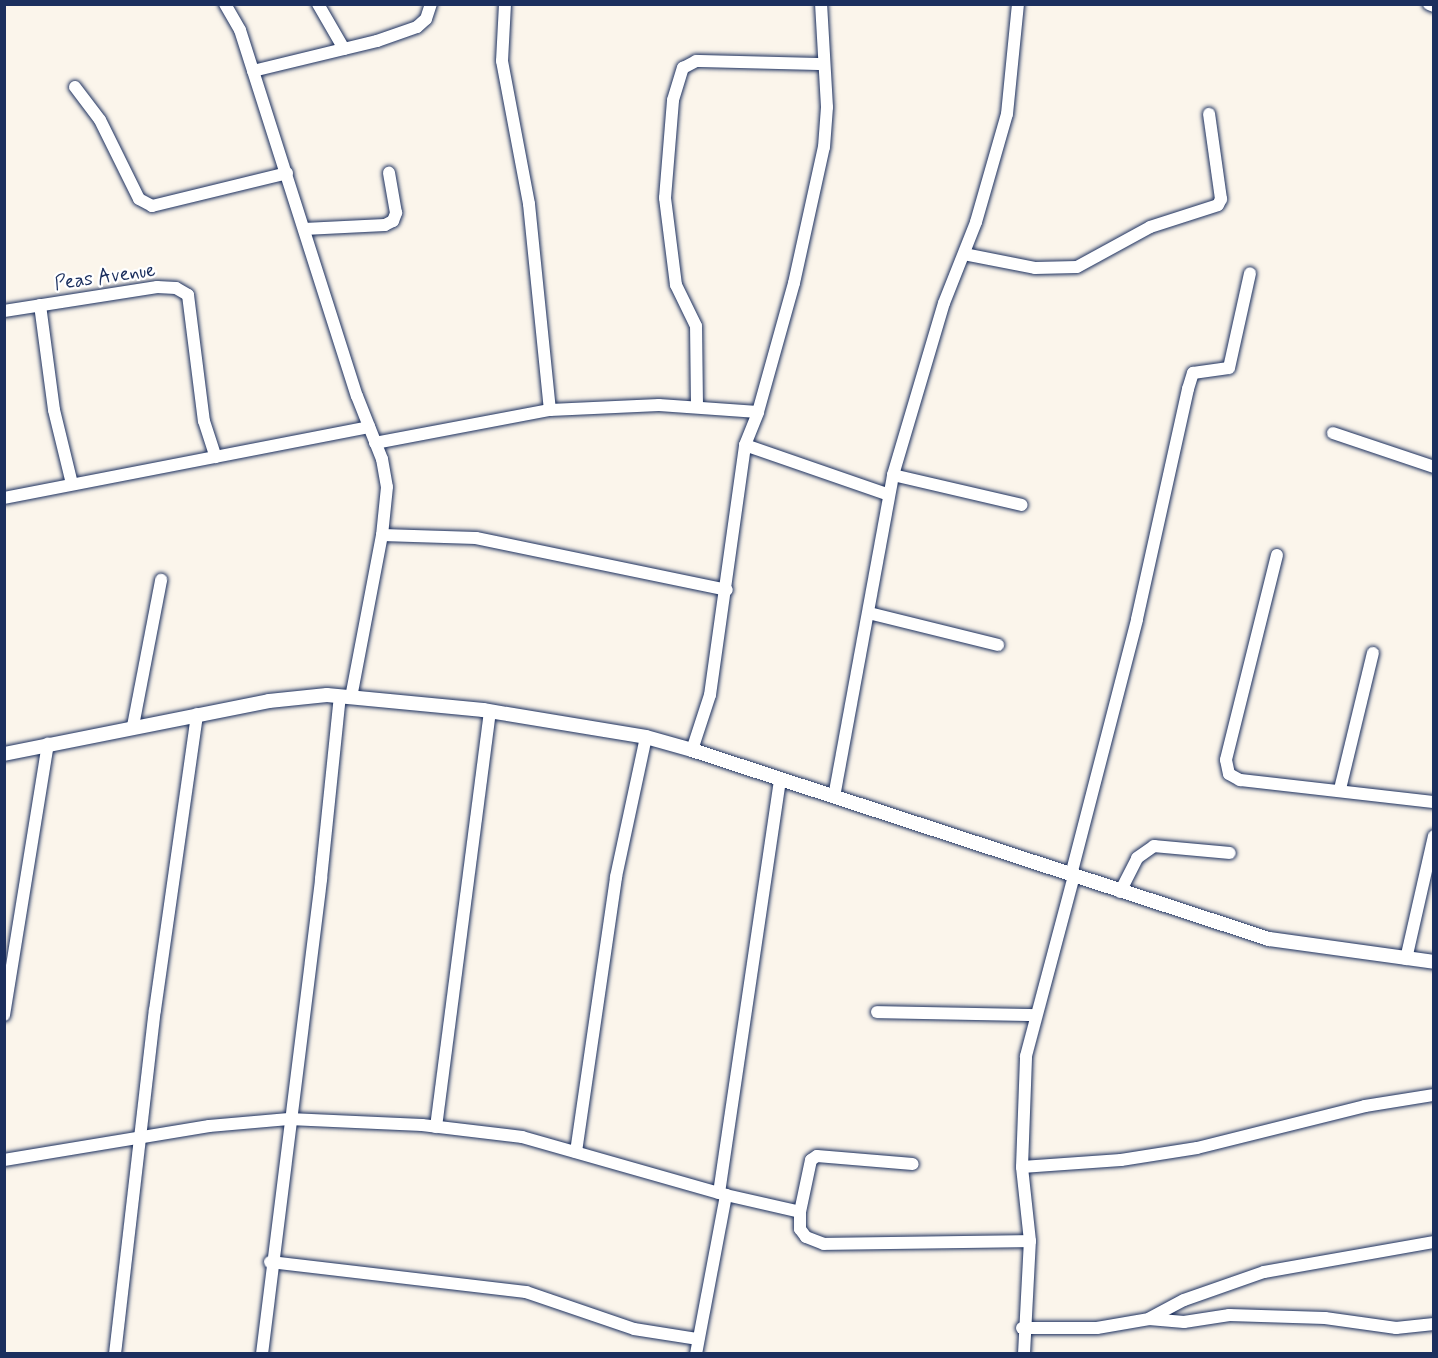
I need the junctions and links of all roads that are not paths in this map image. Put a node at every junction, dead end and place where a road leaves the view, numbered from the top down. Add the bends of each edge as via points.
1 (225, 4) edge
2 (318, 4) edge
3 (431, 4) edge
4 (506, 4) edge
5 (821, 4) edge
6 (1018, 4) edge
7 (344, 49) junction
8 (822, 64) junction
9 (253, 71) junction
10 (75, 87) dead end
11 (1209, 114) dead end
12 (287, 173) junction
13 (389, 173) dead end
14 (304, 229) junction
15 (964, 254) junction
16 (1250, 273) dead end
17 (40, 305) junction
18 (4, 311) edge
19 (697, 405) junction
20 (550, 410) junction
21 (758, 412) junction
22 (369, 427) junction
23 (1333, 433) dead end
24 (375, 442) junction
25 (745, 445) junction
26 (216, 457) junction
27 (1434, 467) edge
28 (893, 475) junction
29 (72, 484) junction
30 (889, 495) junction
31 (4, 498) edge
32 (1022, 505) dead end
33 (382, 535) junction
34 (1277, 555) dead end
35 (161, 580) dead end
36 (727, 590) junction
37 (869, 613) junction
38 (998, 645) dead end
39 (1373, 653) dead end
40 (345, 696) junction
41 (490, 711) junction
42 (197, 714) junction
43 (134, 726) junction
44 (646, 737) junction
45 (48, 744) junction
46 (692, 750) junction
47 (4, 754) edge
48 (780, 779) junction
49 (1340, 789) junction
50 (834, 797) junction
51 (1434, 802) edge
52 (1434, 837) edge
53 (1230, 853) dead end
54 (1072, 876) junction
55 (1120, 892) junction
56 (1406, 959) junction
57 (1434, 962) edge
58 (877, 1012) dead end
59 (4, 1015) edge
60 (1035, 1015) junction
61 (1434, 1095) edge
62 (289, 1119) junction
63 (436, 1127) junction
64 (140, 1139) junction
65 (576, 1152) junction
66 (4, 1160) edge
67 (913, 1164) dead end
68 (1022, 1167) junction
69 (722, 1194) junction
70 (800, 1212) junction
71 (1030, 1241) junction
72 (1434, 1242) edge
73 (270, 1262) junction
74 (1149, 1319) junction
75 (1434, 1324) edge
76 (1022, 1328) junction
77 (698, 1339) junction
78 (116, 1353) edge
79 (262, 1353) edge
80 (696, 1353) edge
81 (1024, 1353) edge

1 - 9 street via 240,30
2 - 7 street
3 - 7 street via 426,19 417,27
4 - 20 street via 502,61 529,204
5 - 8 street
6 - 15 street via 1007,114
7 - 9 street
8 - 19 street via 696,61 683,68 674,99 664,198 676,285 696,326
8 - 21 street via 827,107 824,147 794,283
9 - 12 street
10 - 12 street via 100,120 139,199 152,206
11 - 15 street via 1221,199 1218,205 1150,227 1077,267 1035,268
12 - 14 street
13 - 14 street via 396,213 393,222
14 - 22 street
15 - 28 street via 944,303
16 - 54 street via 1229,368 1193,373 1188,389 1137,619
17 - 18 street, Peas Avenue
17 - 26 street, Peas Avenue via 157,287 176,288 188,295 204,421
17 - 29 street via 54,410
19 - 20 street
19 - 21 street
20 - 24 street
21 - 25 street
22 - 24 street
22 - 26 street
23 - 27 street
24 - 33 street via 387,487
25 - 30 street
25 - 36 street
26 - 29 street
28 - 30 street
28 - 32 street
29 - 31 street
30 - 37 street via 875,559
33 - 36 street via 476,538
33 - 40 street
34 - 49 street via 1226,760 1229,774 1240,780
35 - 43 street
36 - 46 street via 710,695
37 - 38 street
37 - 50 street
39 - 49 street
40 - 41 street
40 - 42 street via 269,701
40 - 62 street
41 - 44 street
41 - 63 street
42 - 43 street
42 - 64 street
43 - 45 street
44 - 46 street
44 - 65 street via 616,877
45 - 47 street
45 - 59 street
46 - 48 street
48 - 50 street
48 - 69 street
49 - 51 street
50 - 54 street
52 - 56 street
53 - 55 street via 1154,846 1137,858
54 - 55 street
54 - 60 street
55 - 56 street via 1269,939
56 - 57 street
58 - 60 street
60 - 68 street via 1026,1056
61 - 68 street via 1365,1106 1197,1148 1121,1160
62 - 63 street
62 - 64 street via 209,1126
62 - 73 street
63 - 65 street via 522,1137
64 - 66 street
64 - 78 street
65 - 69 street
67 - 70 street via 817,1156 811,1160
68 - 71 street
69 - 70 street
69 - 77 street
70 - 71 street via 800,1229 806,1237 824,1244
71 - 76 street
72 - 74 street via 1264,1272 1184,1300
73 - 77 street via 526,1292 634,1329
73 - 79 street
74 - 75 street via 1184,1322 1229,1315 1272,1315 1396,1328
74 - 76 street via 1097,1328
76 - 81 street
77 - 80 street

